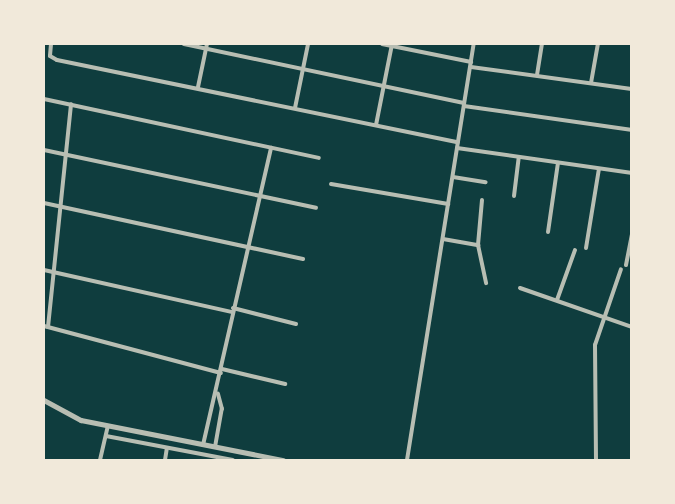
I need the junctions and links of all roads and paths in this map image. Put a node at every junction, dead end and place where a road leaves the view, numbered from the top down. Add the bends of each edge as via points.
1 (51, 44) edge
2 (184, 44) edge
3 (308, 44) edge
4 (382, 44) edge
5 (392, 44) edge
6 (474, 44) edge
7 (542, 44) edge
8 (598, 44) edge
9 (207, 46) edge
10 (471, 64) junction
11 (303, 67) junction
12 (537, 76) junction
13 (591, 83) junction
14 (385, 85) junction
15 (198, 87) junction
16 (631, 88) edge
17 (44, 99) edge
18 (464, 104) junction
19 (70, 105) junction
20 (295, 108) junction
21 (376, 125) junction
22 (632, 130) edge
23 (458, 142) junction
24 (271, 148) junction
25 (457, 148) junction
26 (44, 150) edge
27 (66, 154) junction
28 (519, 157) junction
29 (319, 158) dead end
30 (558, 163) junction
31 (599, 169) junction
32 (632, 173) edge
33 (453, 177) junction
34 (486, 182) dead end
35 (331, 184) dead end
36 (514, 196) dead end
37 (261, 197) junction
38 (482, 200) dead end
39 (44, 203) edge
40 (448, 204) junction
41 (61, 207) junction
42 (316, 208) dead end
43 (548, 232) dead end
44 (443, 239) junction
45 (631, 239) edge
46 (478, 245) junction
47 (250, 248) junction
48 (586, 248) dead end
49 (575, 250) dead end
50 (303, 259) dead end
51 (626, 265) dead end
52 (44, 270) edge
53 (621, 270) dead end
54 (54, 272) junction
55 (486, 283) dead end
56 (520, 288) dead end
57 (557, 300) junction
58 (233, 310) junction
59 (604, 318) junction
60 (296, 324) dead end
61 (46, 327) edge
62 (632, 327) edge
63 (222, 371) junction
64 (285, 384) dead end
65 (218, 393) junction
66 (44, 400) edge
67 (108, 426) junction
68 (106, 436) junction
69 (203, 445) junction
70 (215, 447) junction
71 (167, 448) junction
72 (222, 459) edge
73 (100, 460) edge
74 (165, 460) edge
75 (233, 460) edge
76 (284, 460) edge
77 (407, 460) edge
78 (596, 460) edge

1 - 15 street via 50,56 57,60
2 - 9 street
3 - 11 street
4 - 5 street
5 - 10 street
5 - 14 street
6 - 10 street
7 - 12 street
8 - 13 street
9 - 11 street
9 - 15 street
10 - 12 street
10 - 18 street
11 - 14 street
11 - 20 street
12 - 13 street
13 - 16 street
14 - 18 street
14 - 21 street
15 - 20 street
17 - 19 street
18 - 22 street
18 - 23 street
19 - 24 street
19 - 27 street
20 - 21 street
21 - 23 street
23 - 25 street
24 - 29 street
24 - 37 street
25 - 28 street
25 - 33 street
26 - 27 street
27 - 37 street
27 - 41 street
28 - 30 street
28 - 36 street
30 - 31 street
30 - 43 street
31 - 32 street
31 - 48 street
33 - 34 street
33 - 40 street
35 - 40 street
37 - 42 street
37 - 47 street
38 - 46 street
39 - 41 street
40 - 44 street
41 - 47 street
41 - 54 street
44 - 46 street
44 - 77 street
45 - 51 street
46 - 55 street
47 - 50 street
47 - 58 street
49 - 57 street
52 - 54 street
53 - 59 street
54 - 58 street
54 - 61 street
56 - 57 street
57 - 59 street
58 - 60 street
58 - 63 street
59 - 62 street
59 - 78 street via 595,345
61 - 63 street
63 - 64 street
63 - 65 street
65 - 69 street
65 - 70 street via 222,409
66 - 67 street via 69,416
67 - 68 street
67 - 69 street
68 - 71 street
68 - 73 street
69 - 70 street
70 - 76 street
71 - 72 street
71 - 74 street
72 - 75 street

